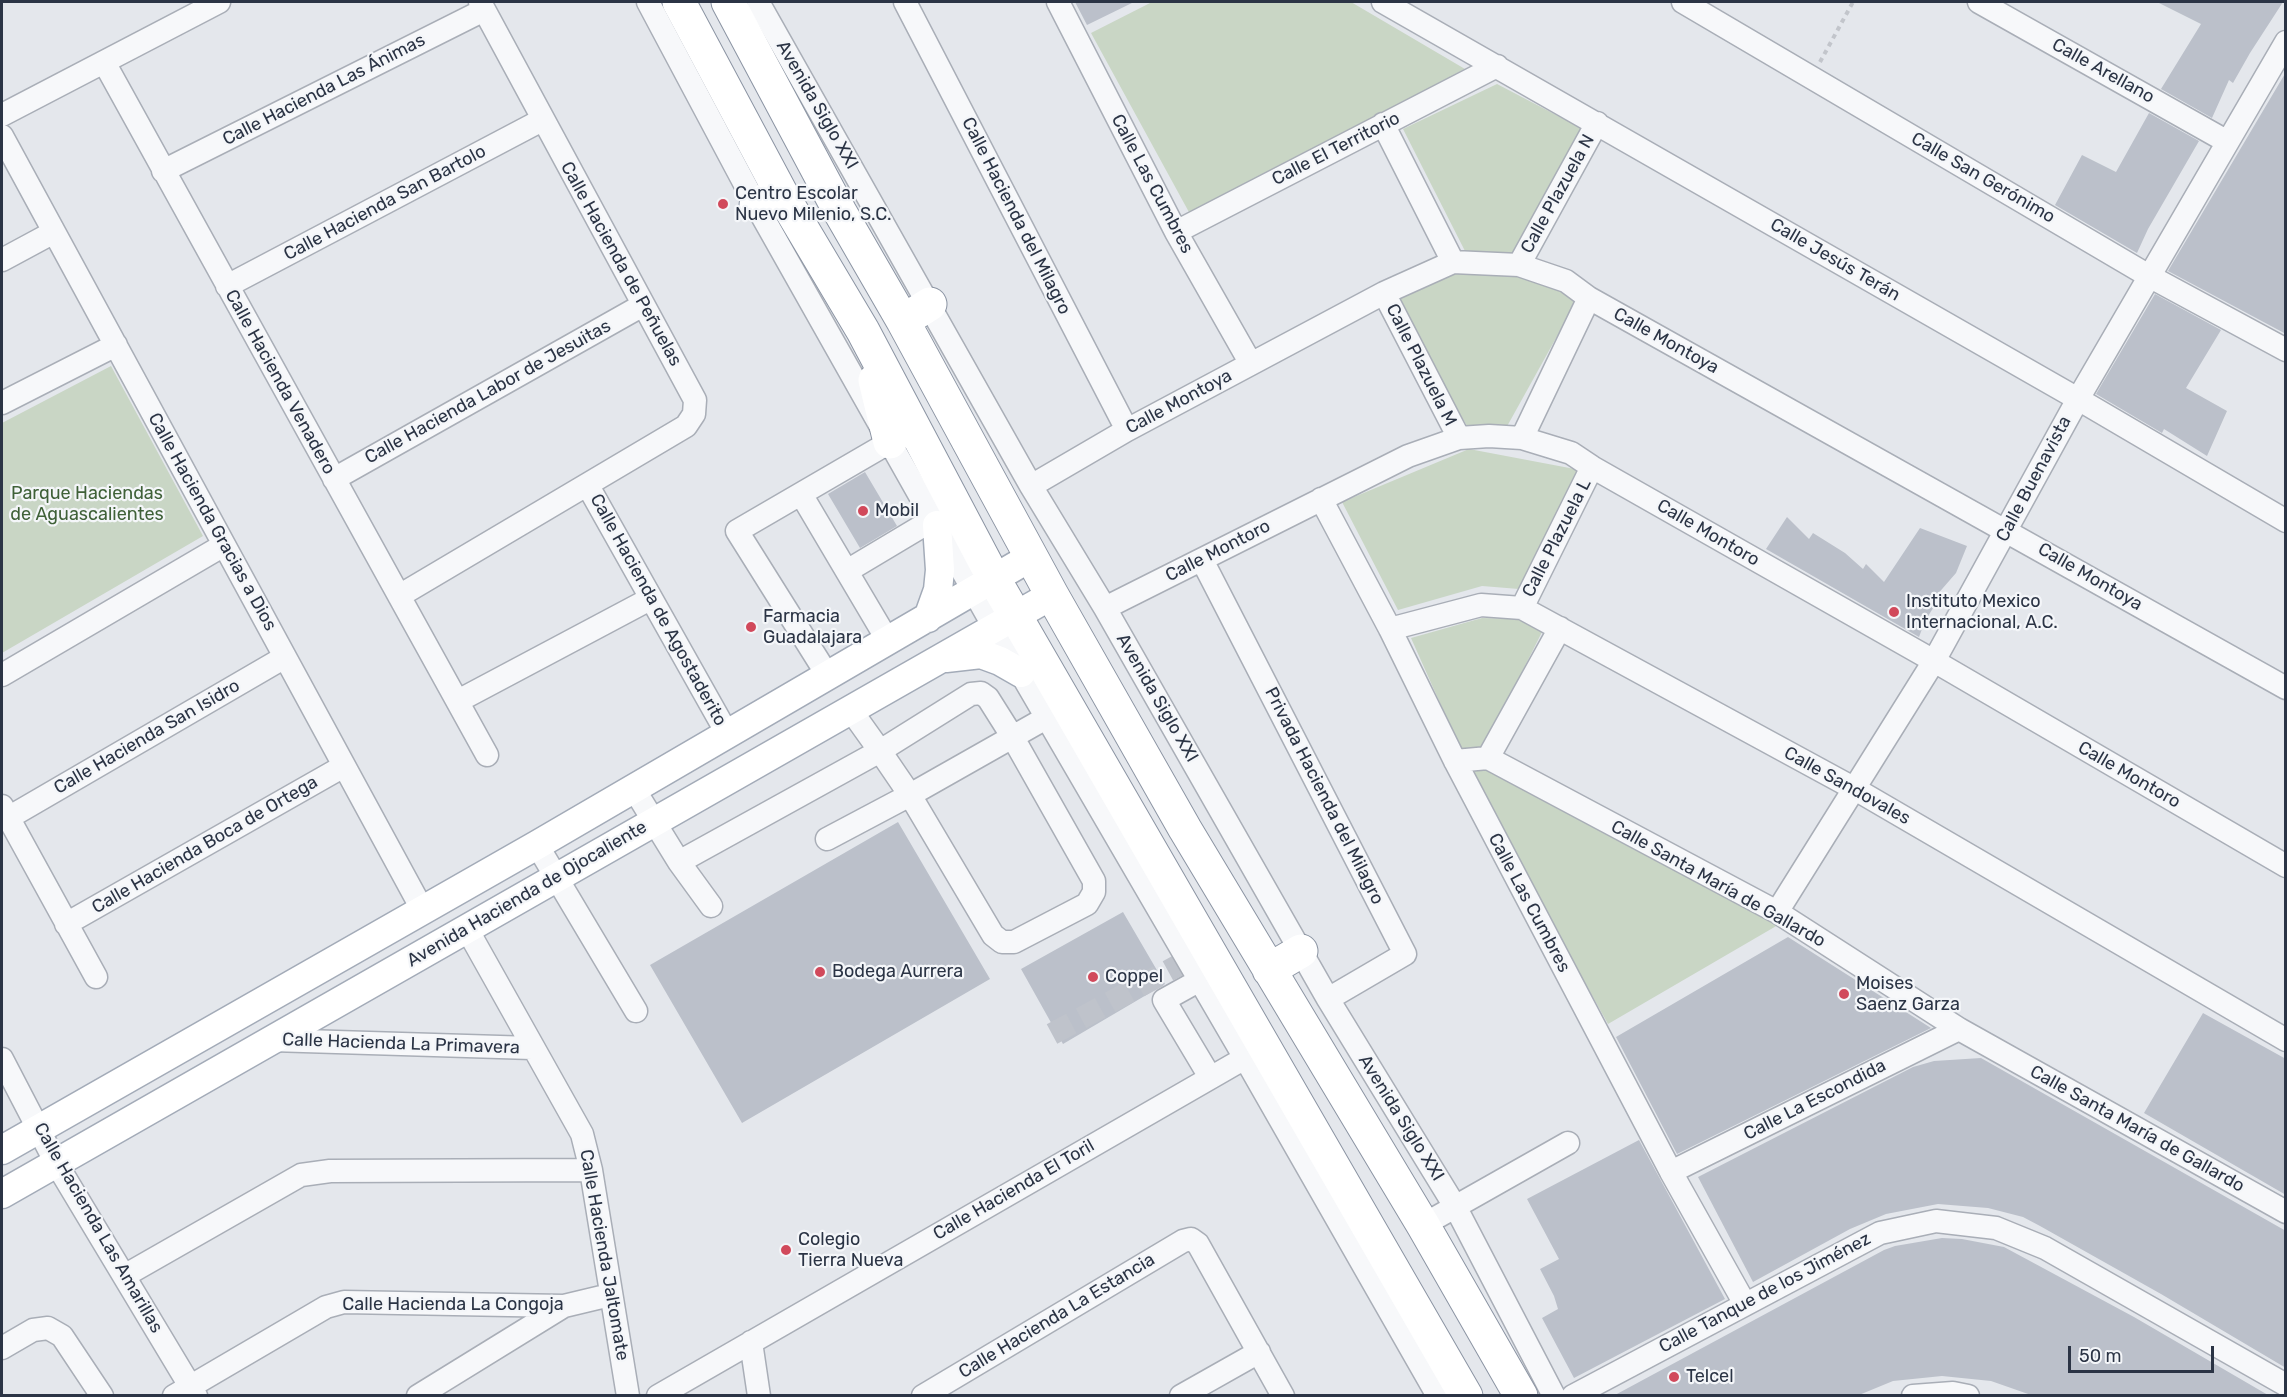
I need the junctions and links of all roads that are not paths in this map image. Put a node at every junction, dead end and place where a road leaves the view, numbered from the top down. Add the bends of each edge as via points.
1 (219, 2) edge
2 (648, 2) edge
3 (679, 2) edge
4 (728, 2) edge
5 (758, 2) edge
6 (905, 2) edge
7 (1058, 2) edge
8 (1383, 2) edge
9 (1683, 2) edge
10 (1979, 2) edge
11 (482, 6) edge
12 (1407, 7) edge
13 (2286, 42) edge
14 (104, 62) junction
15 (1497, 66) junction
16 (2, 115) edge
17 (542, 120) junction
18 (1597, 123) junction
19 (1383, 124) junction
20 (2, 136) edge
21 (2226, 141) junction
22 (163, 171) junction
23 (768, 199) junction
24 (54, 232) junction
25 (1176, 232) junction
26 (2, 260) edge
27 (1453, 262) junction
28 (1519, 265) junction
29 (2150, 276) junction
30 (227, 286) junction
31 (1384, 293) junction
32 (1589, 298) junction
33 (930, 304) junction
34 (643, 305) junction
35 (903, 321) junction
36 (863, 331) junction
37 (116, 345) junction
38 (2286, 350) edge
39 (1251, 364) junction
40 (2078, 399) junction
41 (2, 403) edge
42 (1127, 430) junction
43 (1459, 438) junction
44 (1522, 438) junction
45 (890, 442) junction
46 (1592, 468) junction
47 (334, 479) junction
48 (588, 486) junction
49 (1031, 486) junction
50 (801, 494) junction
51 (1321, 499) junction
52 (2286, 521) edge
53 (935, 522) junction
54 (2007, 530) junction
55 (224, 545) junction
56 (1031, 557) junction
57 (1202, 560) junction
58 (847, 571) junction
59 (984, 585) junction
60 (1052, 595) junction
61 (399, 596) junction
62 (650, 599) junction
63 (1105, 608) junction
64 (1522, 608) junction
65 (928, 618) junction
66 (1005, 621) junction
67 (1560, 628) junction
68 (1390, 629) junction
69 (888, 641) junction
70 (285, 657) junction
71 (935, 660) junction
72 (1934, 661) junction
73 (1021, 673) junction
74 (2, 675) edge
75 (828, 676) junction
76 (2286, 688) edge
77 (458, 701) junction
78 (850, 709) junction
79 (1046, 717) junction
80 (728, 735) junction
81 (1012, 736) junction
82 (880, 751) junction
83 (488, 755) dead end
84 (1488, 758) junction
85 (1455, 761) junction
86 (344, 766) junction
87 (634, 789) junction
88 (1855, 789) junction
89 (910, 795) junction
90 (5, 811) edge
91 (653, 822) junction
92 (826, 839) dead end
93 (537, 845) junction
94 (679, 862) junction
95 (2286, 866) edge
96 (556, 878) junction
97 (711, 906) dead end
98 (422, 909) junction
99 (1776, 912) junction
100 (66, 924) junction
101 (466, 929) junction
102 (1301, 951) junction
103 (1269, 970) junction
104 (96, 977) dead end
105 (1200, 980) junction
106 (1328, 999) junction
107 (636, 1011) dead end
108 (1959, 1029) junction
109 (271, 1040) junction
110 (2286, 1040) edge
111 (532, 1048) junction
112 (1245, 1058) junction
113 (2, 1059) edge
114 (1210, 1077) junction
115 (39, 1128) junction
116 (1568, 1143) dead end
117 (2, 1149) edge
118 (56, 1163) junction
119 (591, 1170) junction
120 (1671, 1172) junction
121 (2, 1194) edge
122 (1456, 1208) junction
123 (2286, 1212) edge
124 (1423, 1225) junction
125 (124, 1276) junction
126 (610, 1295) junction
127 (1745, 1304) junction
128 (564, 1306) junction
129 (751, 1342) junction
130 (2, 1348) edge
131 (1259, 1352) junction
132 (2286, 1385) edge
133 (187, 1392) edge
134 (1442, 1394) edge
135 (102, 1395) edge
136 (418, 1395) edge
137 (628, 1395) edge
138 (658, 1395) edge
139 (759, 1395) edge
140 (923, 1395) edge
141 (1181, 1395) edge
142 (1283, 1395) edge
143 (1521, 1395) edge
144 (1554, 1395) edge
145 (1573, 1395) edge
146 (1913, 1395) edge
147 (1968, 1395) edge

1 - 14 street
2 - 23 street
3 - 23 highway
4 - 35 highway, Avenida Siglo XXI
5 - 33 street, Avenida Siglo XXI
6 - 42 street, Calle Hacienda del Milagro
7 - 25 street, Calle Las Cumbres
8 - 12 street, Calle Jesús Terán
9 - 29 street, Calle San Gerónimo
10 - 21 street, Calle Arellano
11 - 17 street, Calle Hacienda de Peñuelas
11 - 22 street, Calle Hacienda Las Ánimas
12 - 15 street, Calle Jesús Terán
13 - 21 street, Calle Buenavista
14 - 16 street
14 - 22 street, Calle Hacienda Venadero
15 - 18 street, Calle Jesús Terán
15 - 19 street, Calle El Territorio
17 - 30 street, Calle Hacienda San Bartolo
17 - 34 street, Calle Hacienda de Peñuelas
18 - 28 street, Calle Plazuela N
18 - 40 street, Calle Jesús Terán
19 - 25 street, Calle El Territorio
19 - 27 street
20 - 24 street, Calle Hacienda Gracias a Dios
21 - 29 street, Calle Buenavista
22 - 30 street, Calle Hacienda Venadero
23 - 36 highway
23 - 45 street
24 - 26 street
24 - 37 street, Calle Hacienda Gracias a Dios
25 - 39 street, Calle Las Cumbres
27 - 28 street, Calle Montoya
27 - 31 street, Calle Montoya
28 - 32 street, Calle Montoya via 1566,281
29 - 38 street, Calle San Gerónimo
29 - 40 street, Calle Buenavista
30 - 47 street, Calle Hacienda Venadero
31 - 39 street, Calle Montoya
31 - 43 street, Calle Plazuela M
32 - 44 street
32 - 54 street, Calle Montoya
33 - 35 highway
33 - 49 street, Avenida Siglo XXI
34 - 47 street, Calle Hacienda Labor de Jesuitas
34 - 48 street, Calle Hacienda de Peñuelas via 695,400 694,414 686,426
35 - 56 highway, Avenida Siglo XXI
36 - 45 highway
36 - 59 highway
37 - 41 street
37 - 55 street, Calle Hacienda Gracias a Dios
39 - 42 street, Calle Montoya
40 - 52 street, Calle Jesús Terán
40 - 54 street, Calle Buenavista
42 - 49 street, Calle Montoya
43 - 44 street, Calle Montoro
43 - 51 street, Calle Montoro via 1408,456
44 - 46 street, Calle Montoro via 1571,453
45 - 50 street
45 - 53 street
46 - 64 street, Calle Plazuela L
46 - 72 street, Calle Montoro
47 - 61 street, Calle Hacienda Venadero
48 - 61 street, Calle Hacienda de Peñuelas
48 - 62 street, Calle Hacienda de Agostaderito
49 - 63 street, Avenida Siglo XXI
50 - 58 street
50 - 75 street via 737,531
51 - 57 street, Calle Montoro
51 - 68 street, Calle Las Cumbres
53 - 58 street
53 - 59 street
53 - 65 main road via 940,570
54 - 72 street, Calle Buenavista
54 - 76 street, Calle Montoya
55 - 70 street, Calle Hacienda Gracias a Dios
55 - 74 street
56 - 59 main road, Avenida Hacienda de Ojocaliente
56 - 60 highway, Avenida Siglo XXI
57 - 63 street, Calle Montoro
57 - 106 street, Privada Hacienda del Milagro via 1405,954
58 - 69 street
59 - 65 main road, Avenida Hacienda de Ojocaliente
59 - 66 highway
60 - 66 main road, Avenida Hacienda de Ojocaliente
60 - 103 highway, Avenida Siglo XXI
61 - 77 street, Calle Hacienda Venadero
62 - 77 street
62 - 80 street, Calle Hacienda de Agostaderito
63 - 102 street, Avenida Siglo XXI
64 - 67 street, Calle Sandovales
64 - 68 street, Calle Sandovales via 1481,605
65 - 69 main road, Avenida Hacienda de Ojocaliente
66 - 71 main road, Avenida Hacienda de Ojocaliente
66 - 73 street
66 - 134 highway
67 - 84 street
67 - 88 street, Calle Sandovales
68 - 85 street, Calle Las Cumbres
69 - 75 main road, Avenida Hacienda de Ojocaliente
70 - 86 street, Calle Hacienda Gracias a Dios
70 - 90 street, Calle Hacienda San Isidro
71 - 73 main road via 981,654
71 - 78 main road, Avenida Hacienda de Ojocaliente
72 - 88 street, Calle Buenavista
72 - 95 street, Calle Montoro
73 - 79 street
75 - 80 main road, Avenida Hacienda de Ojocaliente
77 - 83 street, Calle Hacienda Venadero
78 - 82 street
78 - 91 main road, Avenida Hacienda de Ojocaliente
79 - 81 street
79 - 105 street
80 - 87 main road, Avenida Hacienda de Ojocaliente
81 - 82 street via 988,698 981,693 971,694
81 - 89 street
81 - 89 street via 1094,881 1094,892 1087,904 1014,942 1002,942 993,935
82 - 89 street
82 - 94 street
84 - 85 street
84 - 99 street, Calle Santa María de Gallardo
85 - 120 street, Calle Las Cumbres
86 - 98 street, Calle Hacienda Gracias a Dios
86 - 100 street, Calle Hacienda Boca de Ortega
87 - 91 street
87 - 93 main road, Avenida Hacienda de Ojocaliente
88 - 99 street, Calle Buenavista
88 - 110 street, Calle Sandovales
89 - 92 street
90 - 100 street
91 - 94 street
91 - 96 main road, Avenida Hacienda de Ojocaliente
93 - 96 street
93 - 98 main road, Avenida Hacienda de Ojocaliente
94 - 97 street
96 - 101 main road, Avenida Hacienda de Ojocaliente
96 - 107 street
98 - 115 main road, Avenida Hacienda de Ojocaliente
99 - 108 street, Calle Santa María de Gallardo
100 - 104 street
101 - 109 main road, Avenida Hacienda de Ojocaliente
101 - 111 street, Calle Hacienda Jaltomate
102 - 103 highway
102 - 106 street, Avenida Siglo XXI
103 - 124 highway, Avenida Siglo XXI
105 - 112 street
105 - 114 street via 1164,1000
106 - 122 street, Avenida Siglo XXI
108 - 120 street, Calle La Escondida
108 - 123 street, Calle Santa María de Gallardo
109 - 111 street, Calle Hacienda La Primavera
109 - 118 main road, Avenida Hacienda de Ojocaliente
111 - 119 street, Calle Hacienda Jaltomate via 582,1134
112 - 114 street, Calle Hacienda El Toril
112 - 134 street
113 - 115 street, Calle Hacienda Las Amarillas
114 - 129 street, Calle Hacienda El Toril
115 - 117 main road, Avenida Hacienda de Ojocaliente
115 - 118 street, Calle Hacienda Las Amarillas
116 - 122 street
118 - 121 main road, Avenida Hacienda de Ojocaliente
118 - 125 street, Calle Hacienda Las Amarillas
119 - 125 street via 330,1171 302,1175
119 - 126 street, Calle Hacienda Jaltomate
120 - 127 street, Calle Las Cumbres
122 - 124 street
122 - 144 street, Avenida Siglo XXI
124 - 143 highway, Avenida Siglo XXI
125 - 133 street, Calle Hacienda Las Amarillas
126 - 128 street, Calle Hacienda La Congoja
126 - 137 street, Calle Hacienda Jaltomate
127 - 132 street, Calle Tanque de los Jiménez via 1880,1233 1936,1221 1996,1228 2045,1248
127 - 145 street, Calle Tanque de los Jiménez
128 - 133 street, Calle Hacienda La Congoja via 344,1302 326,1307
128 - 136 street
129 - 138 street, Calle Hacienda El Toril
129 - 139 street
130 - 135 street via 33,1330 48,1328 62,1336
131 - 140 street, Calle Hacienda La Estancia via 1198,1244 1191,1239
131 - 141 street
131 - 142 street
146 - 147 street

